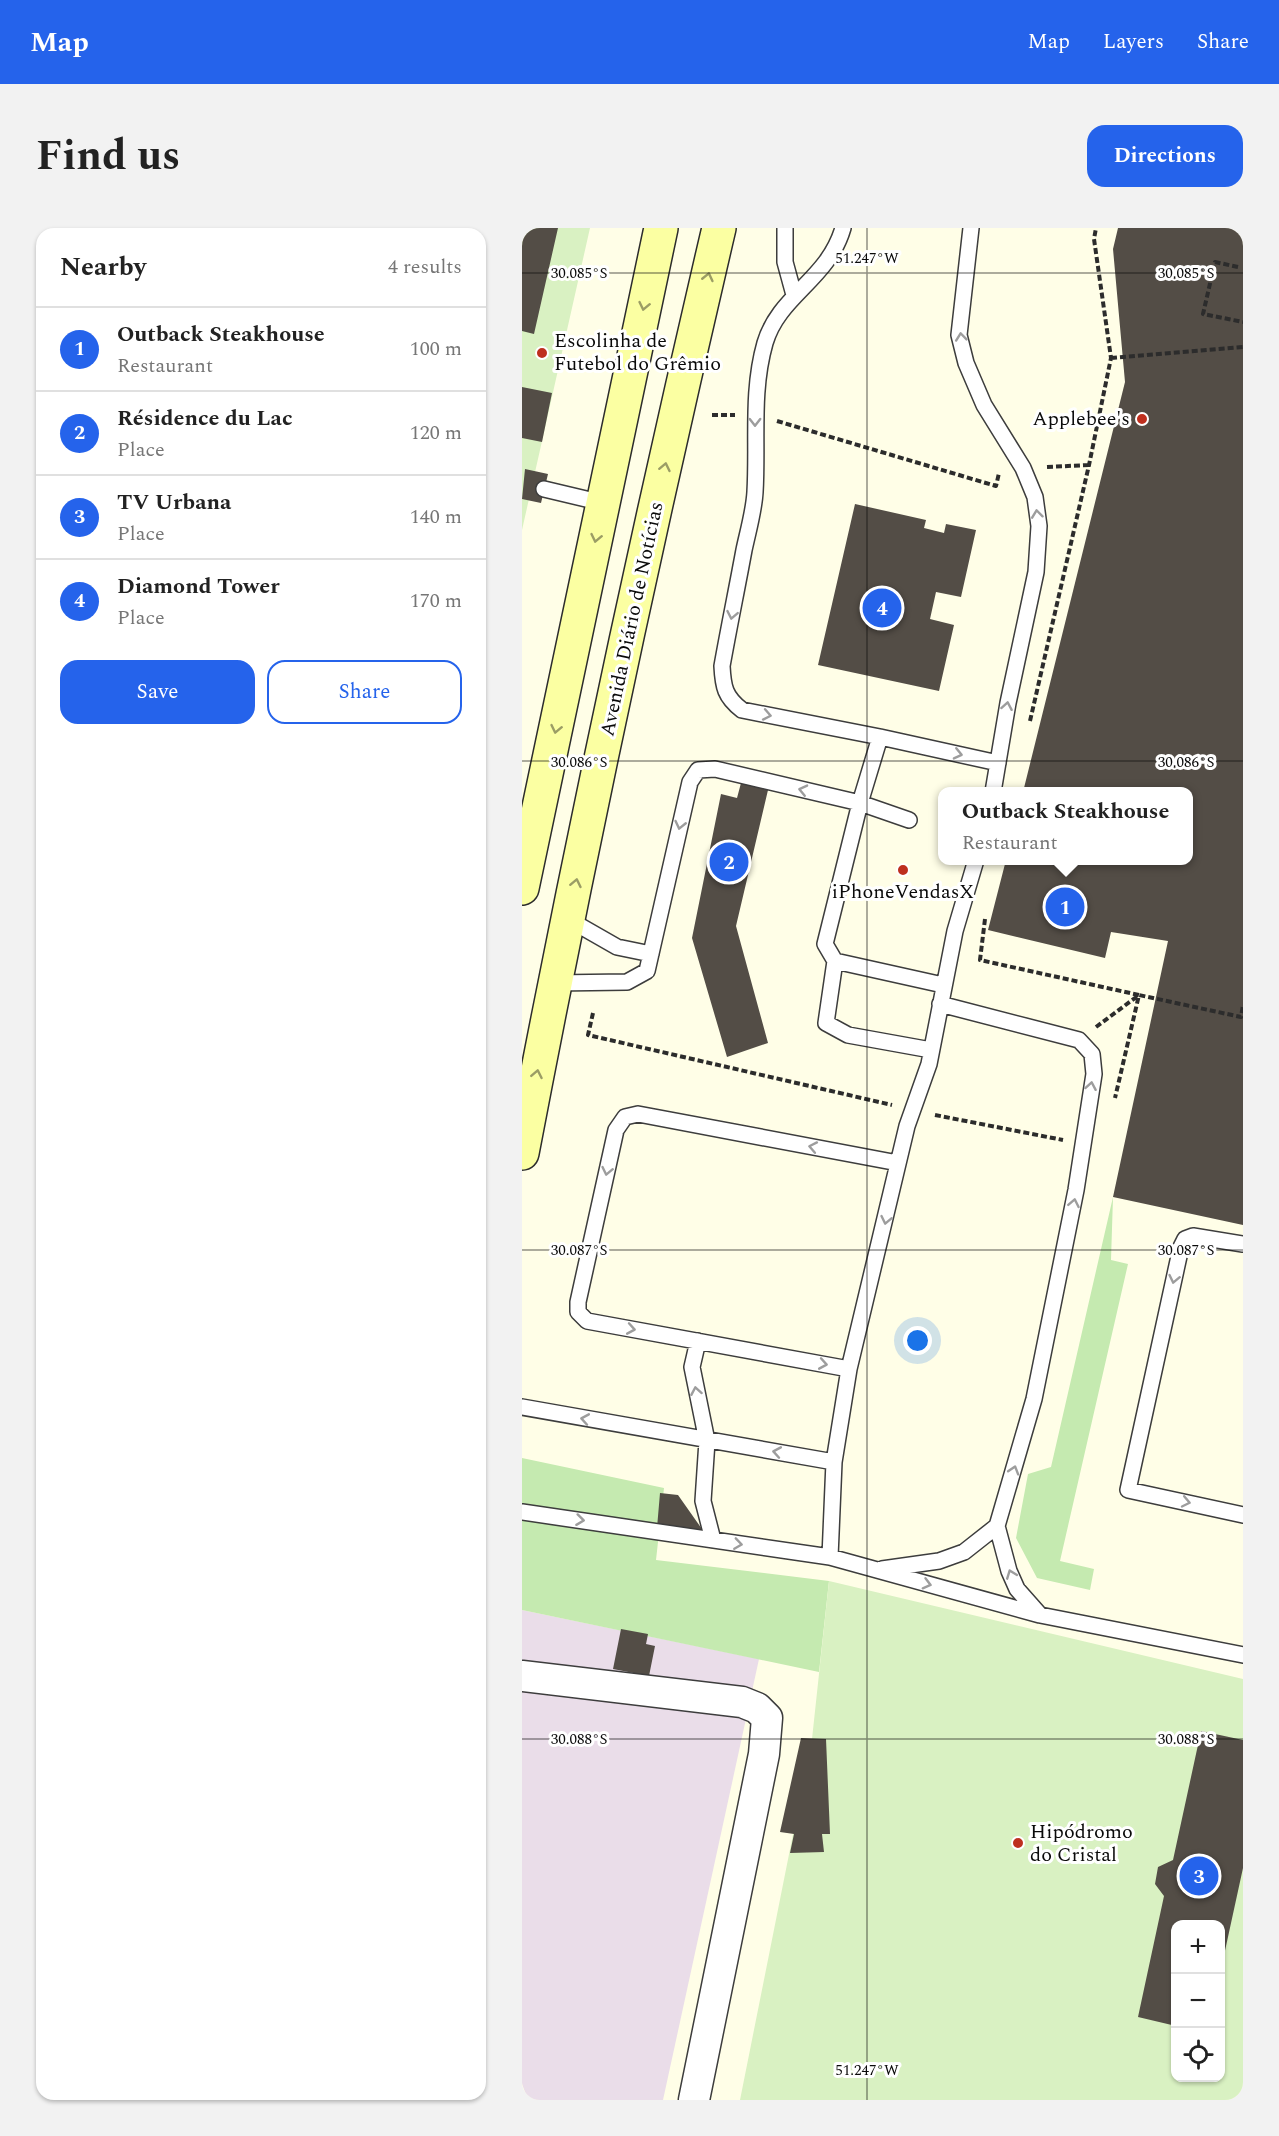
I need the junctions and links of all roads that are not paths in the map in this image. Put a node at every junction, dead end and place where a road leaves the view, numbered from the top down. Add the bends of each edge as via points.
1 (661, 228) edge
2 (719, 228) edge
3 (785, 228) edge
4 (843, 228) edge
5 (971, 228) edge
6 (794, 295) junction
7 (544, 489) dead end
8 (603, 503) junction
9 (880, 736) junction
10 (998, 763) junction
11 (994, 787) edge
12 (860, 803) junction
13 (909, 820) dead end
14 (975, 865) edge
15 (522, 888) edge
16 (568, 919) junction
17 (651, 954) junction
18 (835, 961) junction
19 (554, 983) junction
20 (943, 985) junction
21 (940, 1004) junction
22 (930, 1057) junction
23 (522, 1153) edge
24 (898, 1163) junction
25 (1243, 1244) edge
26 (698, 1341) junction
27 (849, 1369) junction
28 (522, 1407) edge
29 (707, 1440) junction
30 (834, 1461) junction
31 (522, 1512) edge
32 (1243, 1515) edge
33 (997, 1526) junction
34 (713, 1540) junction
35 (830, 1557) junction
36 (875, 1570) junction
37 (1040, 1615) junction
38 (1243, 1655) edge
39 (522, 1676) edge
40 (694, 2100) edge

1 -> 8 main road
16 -> 2 main road, Avenida Diário de Notícias
3 - 6 lane via 785,262
4 - 6 lane via 820,271
10 -> 5 lane via 1036,572 1039,526 1023,468 984,405 959,335
6 -> 9 lane via 774,321 765,342 754,415 755,493 722,666 723,685 728,699 742,710
7 - 8 lane
8 -> 15 main road
9 -> 10 lane
9 - 12 lane
10 - 11 lane
12 - 13 lane
12 -> 17 lane via 715,769 698,770 690,782
12 - 18 lane via 825,944
14 - 20 lane
16 - 17 lane via 617,947
16 - 19 main road, Avenida Diário de Notícias
17 - 19 lane via 647,972 627,982
18 - 20 lane
18 - 22 lane via 826,1023 848,1035
23 -> 19 main road, Avenida Diário de Notícias
20 - 21 lane
21 - 22 lane
33 -> 21 lane via 1034,1400 1076,1190 1094,1074 1092,1054 1079,1040
22 - 24 lane
24 -> 26 lane via 638,1114 625,1117 616,1130 578,1312 587,1321
24 -> 27 lane
25 -> 32 lane via 1193,1236 1181,1246 1128,1490
26 -> 27 lane
29 -> 26 lane via 692,1367
27 - 30 lane
29 -> 28 lane
30 -> 29 lane
29 - 34 lane via 703,1501
30 - 35 lane
31 -> 34 lane
33 - 36 lane via 964,1552 939,1561
37 -> 33 lane via 1017,1589
34 -> 35 lane
35 - 36 lane
36 -> 37 lane
37 - 38 lane
39 - 40 street via 742,1702 757,1708 767,1719 764,1754

